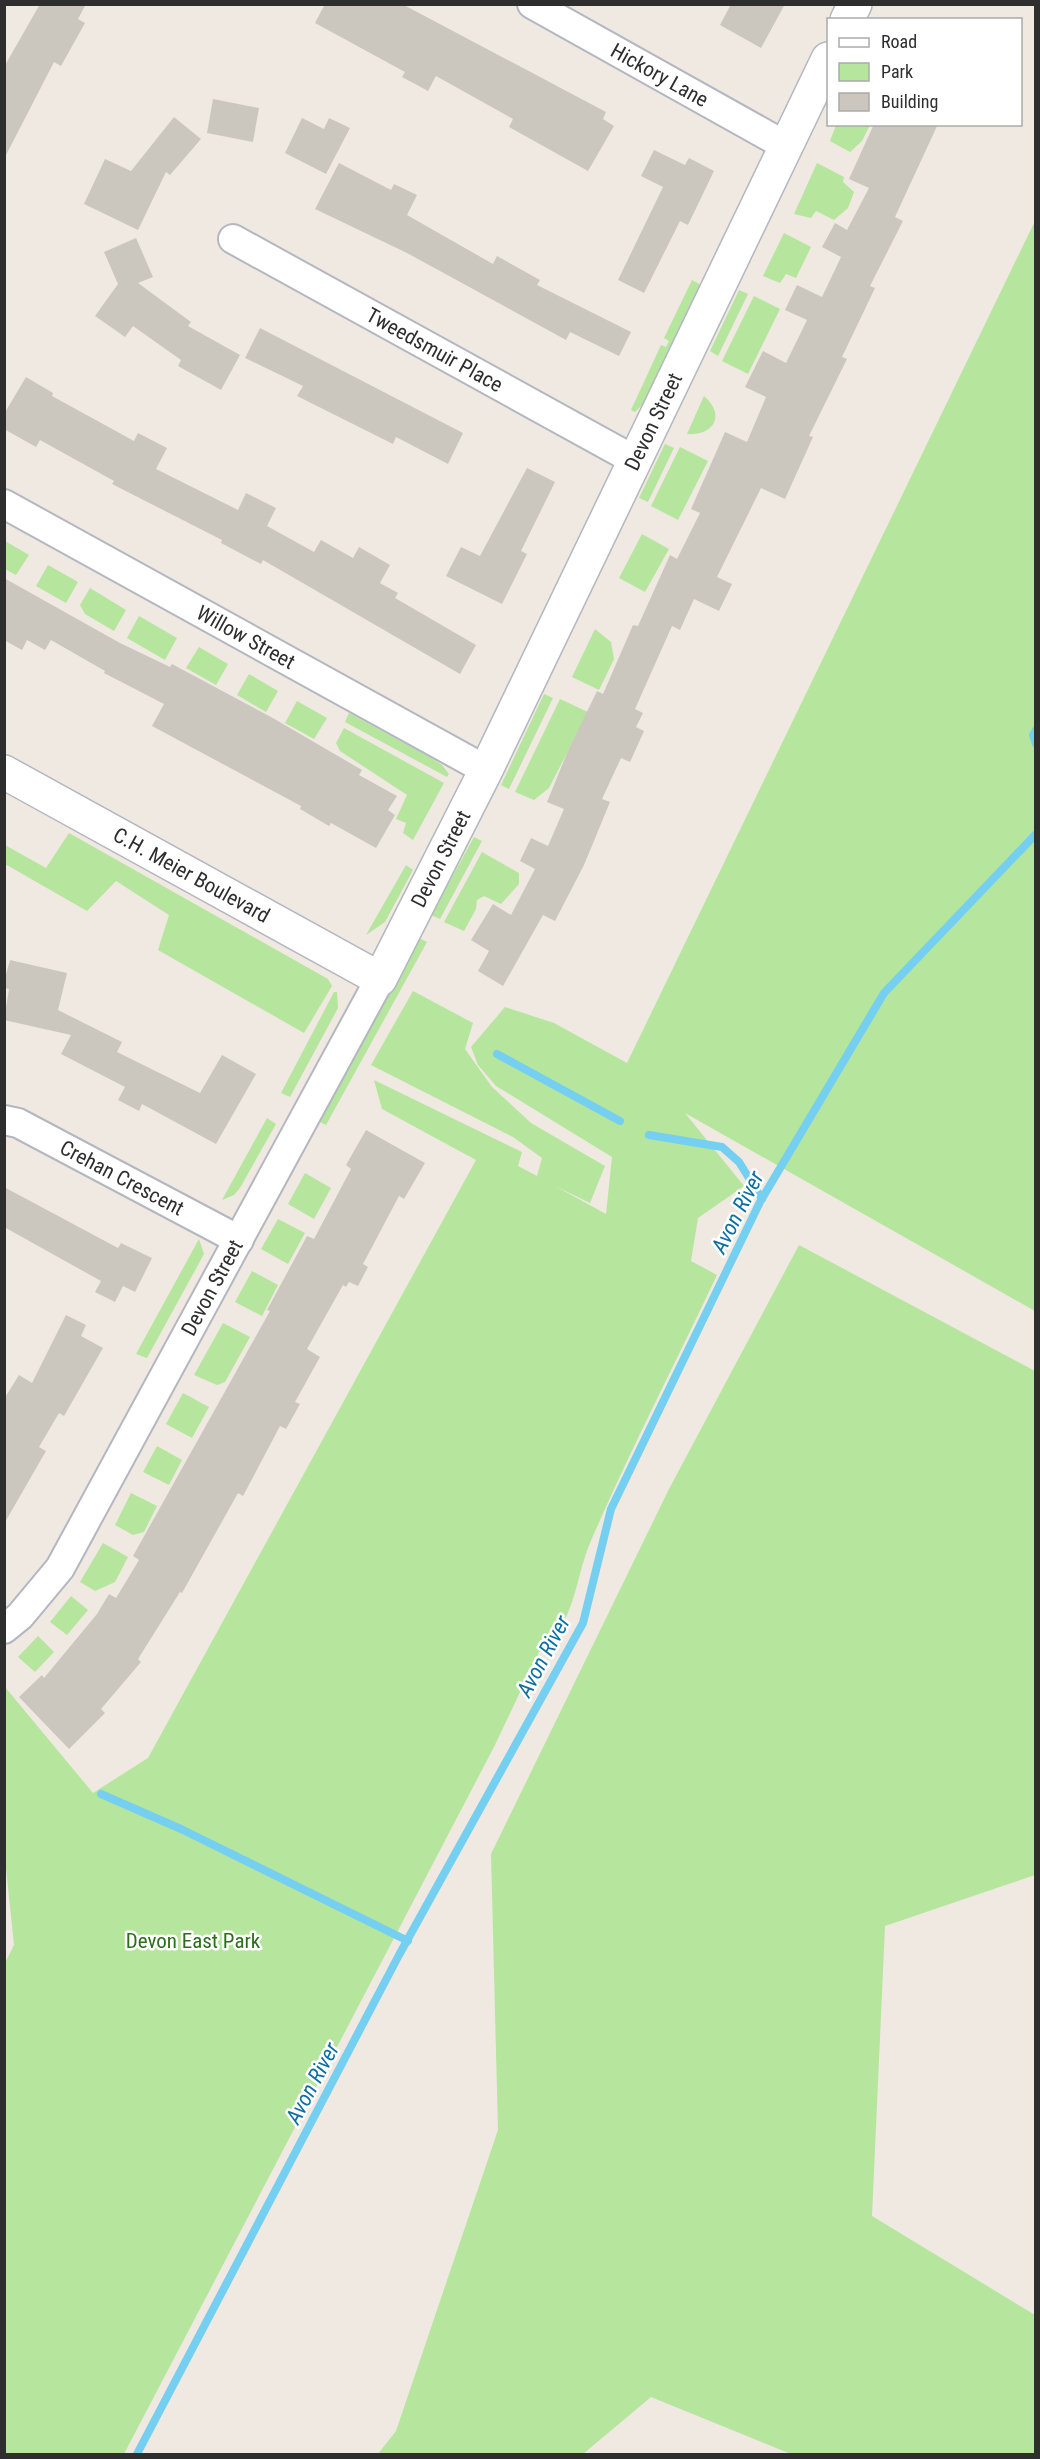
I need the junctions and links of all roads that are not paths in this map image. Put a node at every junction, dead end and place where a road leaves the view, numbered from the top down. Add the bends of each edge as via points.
1 (532, 4) edge
2 (855, 4) edge
3 (849, 18) edge
4 (827, 61) edge
5 (786, 146) junction
6 (233, 239) dead end
7 (636, 461) junction
8 (4, 504) edge
9 (486, 770) junction
10 (4, 772) edge
11 (380, 979) junction
12 (4, 1120) edge
13 (239, 1240) junction
14 (4, 1629) edge

1 - 5 street, Hickory Lane
2 - 3 street
4 - 5 street, Devon Street
5 - 7 street, Devon Street
6 - 7 street, Tweedsmuir Place
7 - 9 street, Devon Street
8 - 9 street, Willow Street
9 - 11 street, Devon Street
10 - 11 street, C.H. Meier Boulevard
11 - 13 street, Devon Street
12 - 13 street, Crehan Crescent via 18,1123
13 - 14 street, Devon Street via 60,1568

